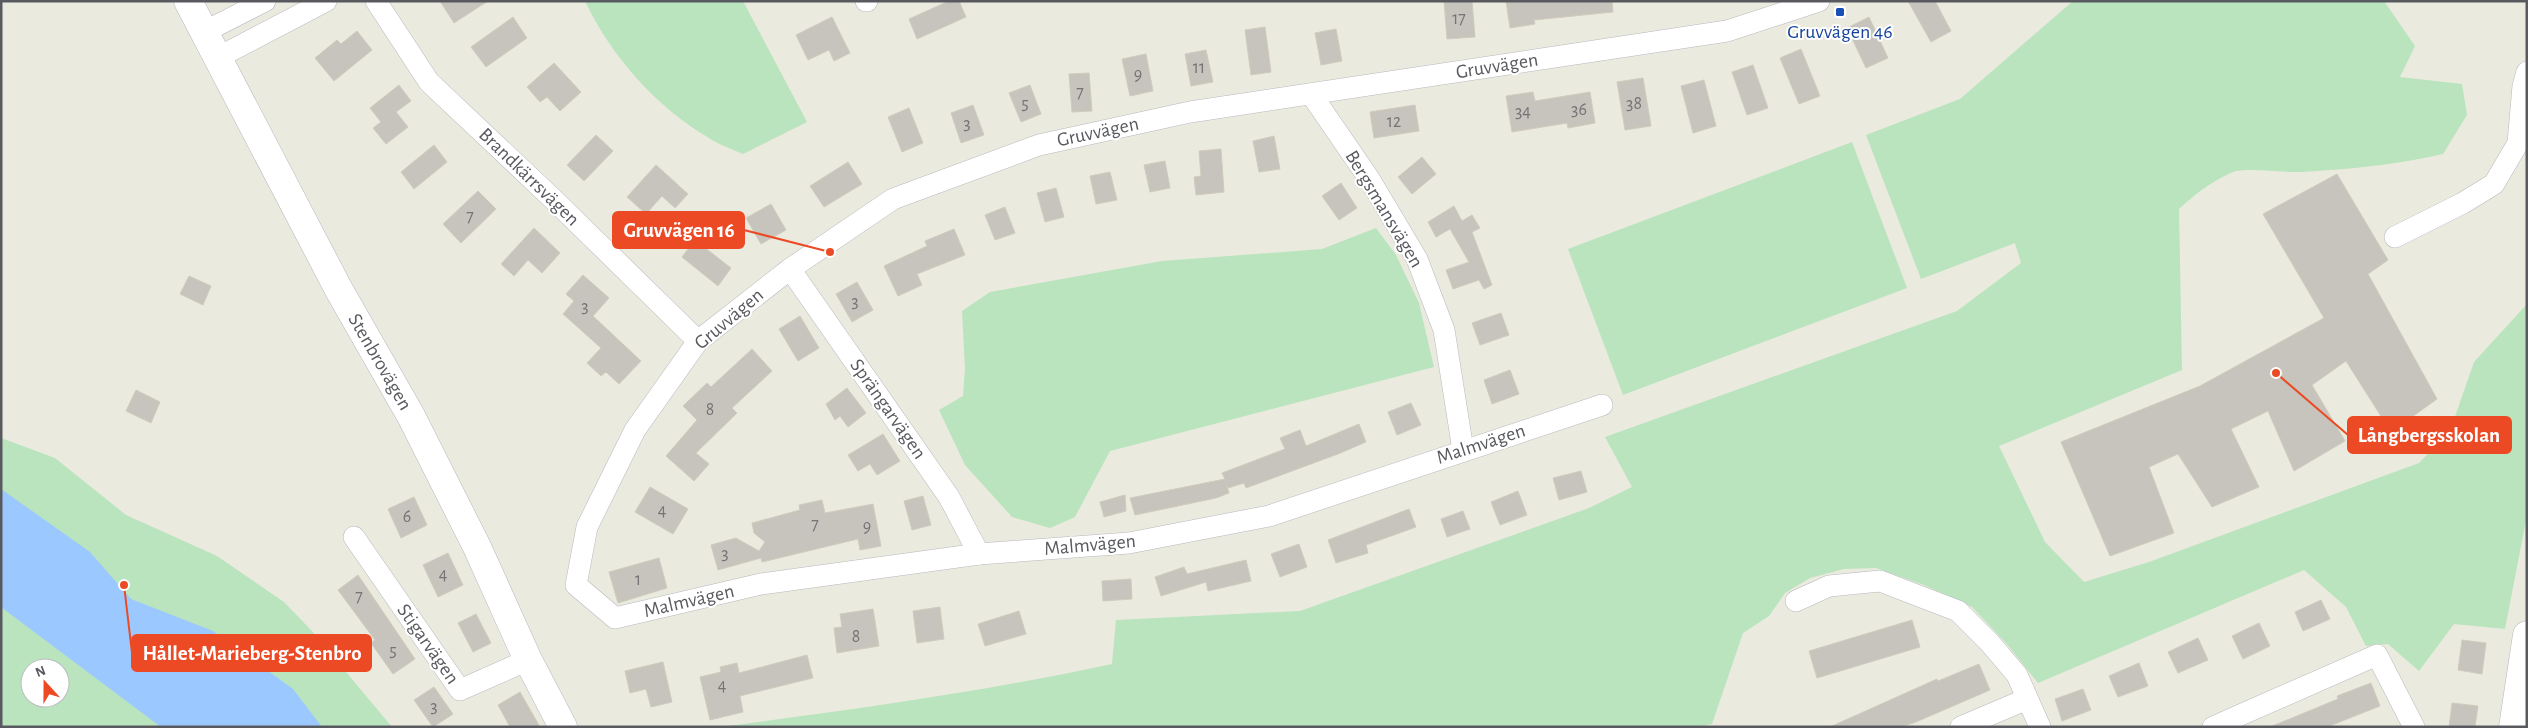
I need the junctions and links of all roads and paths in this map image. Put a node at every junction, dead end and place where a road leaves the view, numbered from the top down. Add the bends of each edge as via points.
1 (188, 1) edge
2 (264, 1) edge
3 (326, 1) edge
4 (376, 1) edge
5 (1819, 1) edge
6 (204, 32) junction
7 (217, 58) junction
8 (2527, 72) edge
9 (1311, 94) junction
10 (2395, 237) dead end
11 (790, 269) junction
12 (698, 341) junction
13 (1602, 405) dead end
14 (1463, 450) junction
15 (354, 537) dead end
16 (979, 554) junction
17 (576, 585) joint
18 (1796, 601) dead end
19 (2527, 635) edge
20 (528, 660) junction
21 (2028, 699) junction
22 (563, 727) edge
23 (1961, 727) edge
24 (2040, 727) edge
25 (2213, 727) edge
26 (2414, 727) edge
27 (2513, 727) edge

1 - 6 street, Stenbrovägen
2 - 6 street
3 - 7 street
4 - 12 street, Brandkärrsvägen via 429,82
5 - 9 street, Gruvvägen via 1727,31
6 - 7 street, Stenbrovägen
7 - 20 street, Stenbrovägen via 339,290 411,416 477,547
8 - 10 street via 2522,86 2518,143 2494,184
9 - 11 street, Gruvvägen via 1190,112 1039,145 893,199
9 - 14 street, Bergsmansvägen via 1370,180 1417,259 1444,330
11 - 12 street, Gruvvägen
11 - 16 street, Sprängarvägen via 949,497
12 - 17 street, Gruvvägen via 634,430 587,527
13 - 14 street, Malmvägen
14 - 16 street, Malmvägen via 1269,516 1129,543
15 - 20 street, Stigarvägen via 460,690
16 - 17 street, Malmvägen via 761,584 615,618
18 - 21 street via 1829,586 1880,581 1958,611 2017,675
19 - 27 street
20 - 22 street, Stenbrovägen
21 - 23 street
21 - 24 street
25 - 26 street via 2377,655

